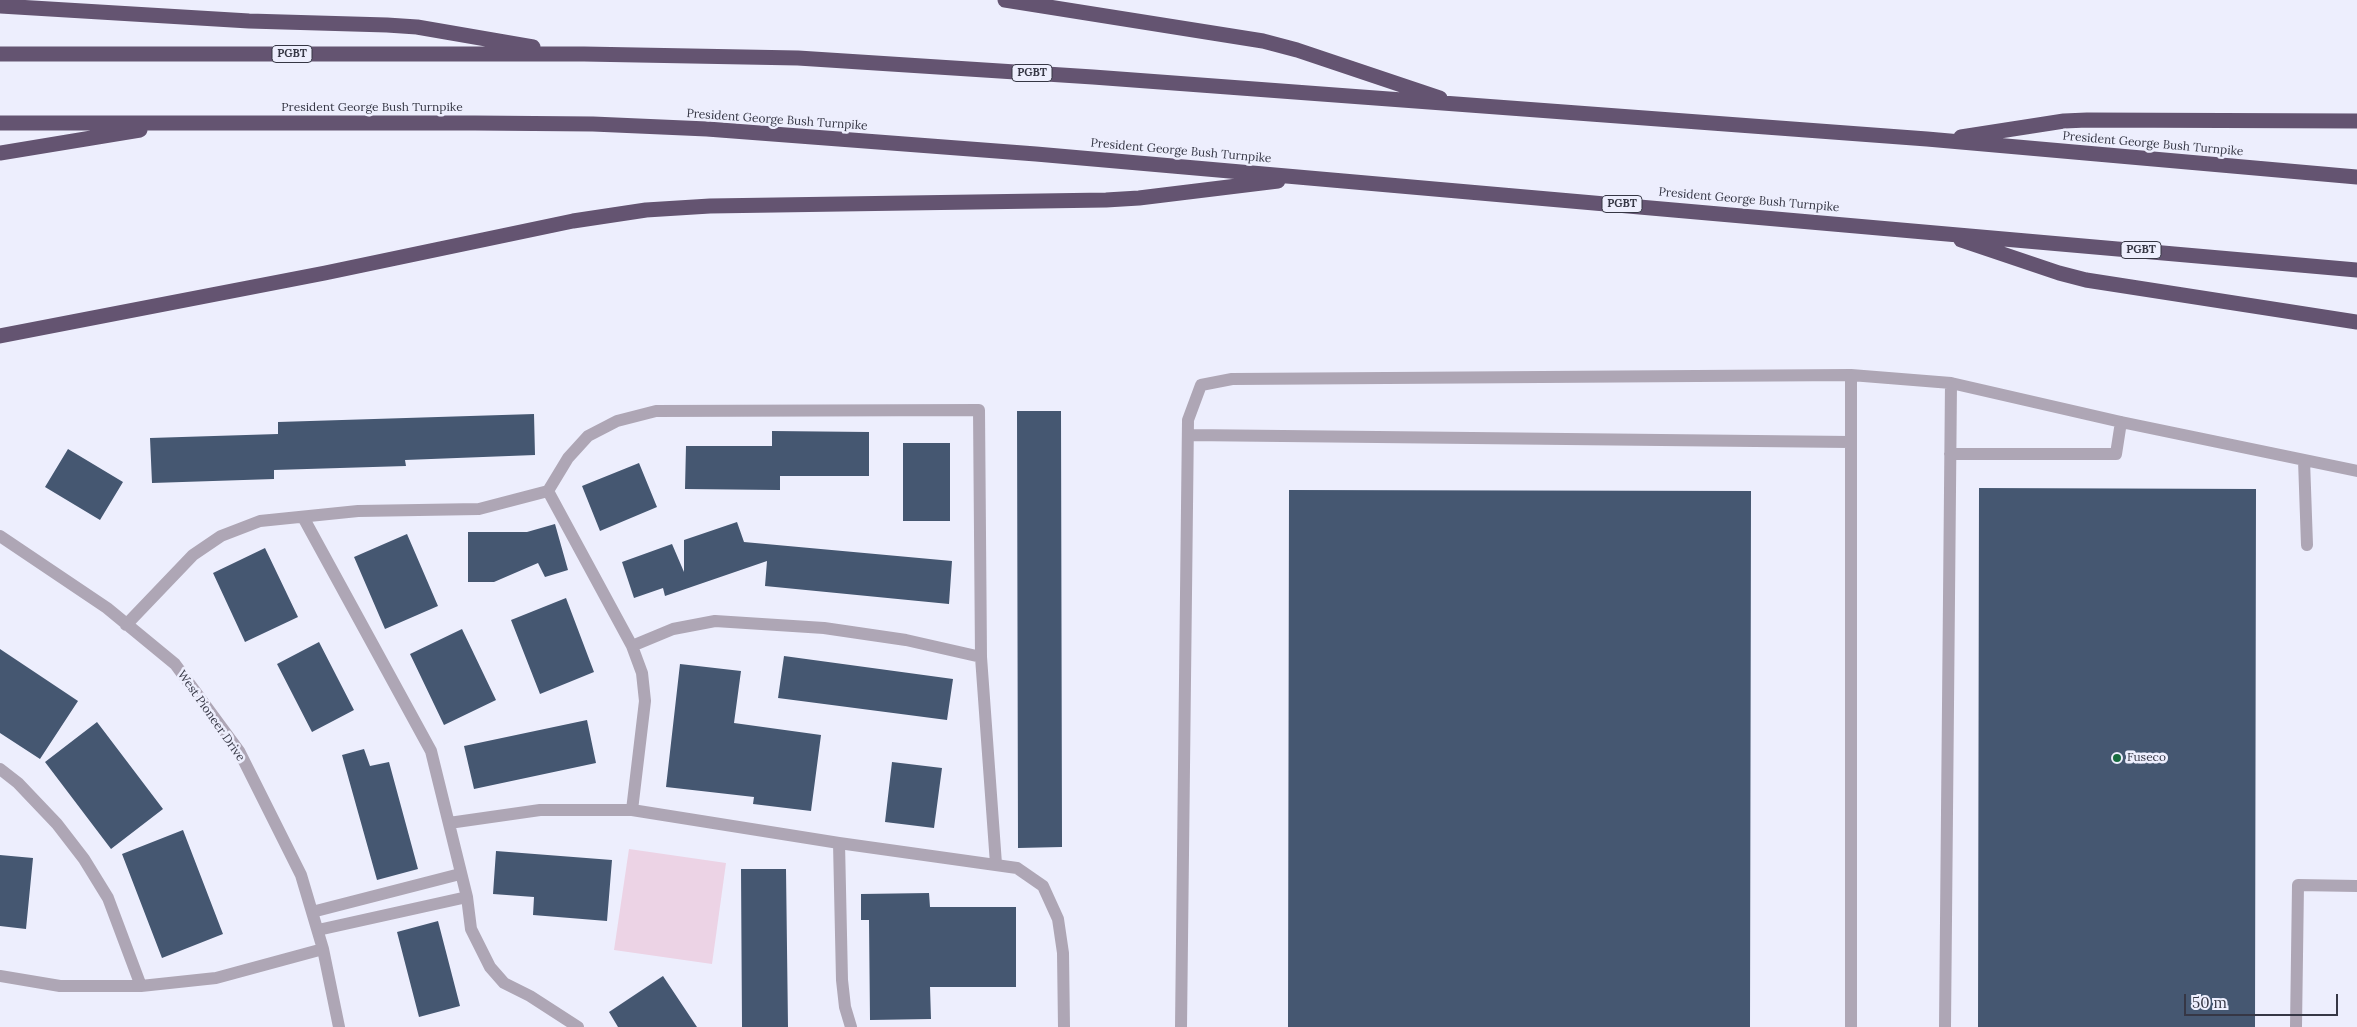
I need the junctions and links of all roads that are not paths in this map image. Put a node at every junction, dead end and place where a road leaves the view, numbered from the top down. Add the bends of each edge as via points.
1 (1005, 0) edge
2 (0, 6) edge
3 (0, 54) edge
4 (584, 54) junction
5 (1480, 106) junction
6 (2357, 121) edge
7 (0, 123) edge
8 (191, 123) junction
9 (1927, 139) junction
10 (0, 152) edge
11 (2357, 177) edge
12 (1319, 178) junction
13 (1925, 231) junction
14 (2357, 270) edge
15 (2357, 322) edge
16 (0, 336) edge
17 (1852, 375) junction
18 (1951, 383) junction
19 (2121, 422) junction
20 (1188, 435) junction
21 (1850, 442) junction
22 (1950, 454) junction
23 (2304, 460) junction
24 (2357, 471) edge
25 (548, 491) junction
26 (303, 517) junction
27 (0, 536) edge
28 (2307, 545) dead end
29 (126, 625) junction
30 (632, 646) junction
31 (981, 657) junction
32 (0, 769) edge
33 (632, 810) junction
34 (449, 823) junction
35 (839, 843) junction
36 (996, 864) junction
37 (460, 874) junction
38 (2357, 886) edge
39 (467, 897) junction
40 (312, 912) junction
41 (318, 930) junction
42 (323, 949) junction
43 (0, 976) edge
44 (141, 986) junction
45 (339, 1027) edge
46 (578, 1027) edge
47 (851, 1027) edge
48 (1064, 1027) edge
49 (1181, 1027) edge
50 (1851, 1027) edge
51 (1945, 1027) edge
52 (2296, 1027) edge

1 - 5 highway via 1263,41 1440,98
2 - 4 highway via 417,27
3 - 4 highway, President George Bush Turnpike / PGBT
4 - 5 highway, President George Bush Turnpike / PGBT via 808,58
5 - 9 highway, President George Bush Turnpike / PGBT
6 - 9 highway via 2064,121 1955,138
7 - 8 highway, President George Bush Turnpike / PGBT
8 - 10 highway
8 - 12 highway, President George Bush Turnpike / PGBT via 670,127
9 - 11 highway, President George Bush Turnpike / PGBT
12 - 13 highway, President George Bush Turnpike / PGBT
12 - 16 highway via 1106,200 710,206 646,210 573,221
13 - 14 highway, President George Bush Turnpike / PGBT
13 - 15 highway via 2086,280
17 - 18 street
17 - 20 street via 1232,379 1201,385 1188,420
17 - 21 street
18 - 19 street
18 - 22 street
19 - 22 street via 2116,454
19 - 23 street
20 - 21 street
20 - 49 street
21 - 50 street
22 - 51 street
23 - 24 street
23 - 28 street
25 - 26 street via 479,508 358,511
25 - 30 street
25 - 31 street via 568,458 588,436 618,421 656,411 979,410
26 - 29 street via 260,521 221,536 193,555
26 - 34 street via 431,751
27 - 29 street, West Pioneer Drive
29 - 40 street, West Pioneer Drive via 175,664 238,751 301,875
30 - 31 street via 672,630 715,620 824,628 906,640
30 - 33 street via 642,673 645,701
31 - 36 street
32 - 44 street via 18,782 84,859 108,898
33 - 34 street via 540,810
33 - 35 street
34 - 37 street
35 - 36 street
35 - 47 street via 842,980
36 - 48 street via 1017,868 1030,875 1043,886 1052,901 1063,954
37 - 39 street
37 - 40 street
38 - 52 street via 2298,885
39 - 41 street
39 - 46 street via 472,929 490,967 499,978
40 - 41 street, West Pioneer Drive
41 - 42 street, West Pioneer Drive
42 - 44 street via 216,978
42 - 45 street, West Pioneer Drive
43 - 44 street via 60,986

